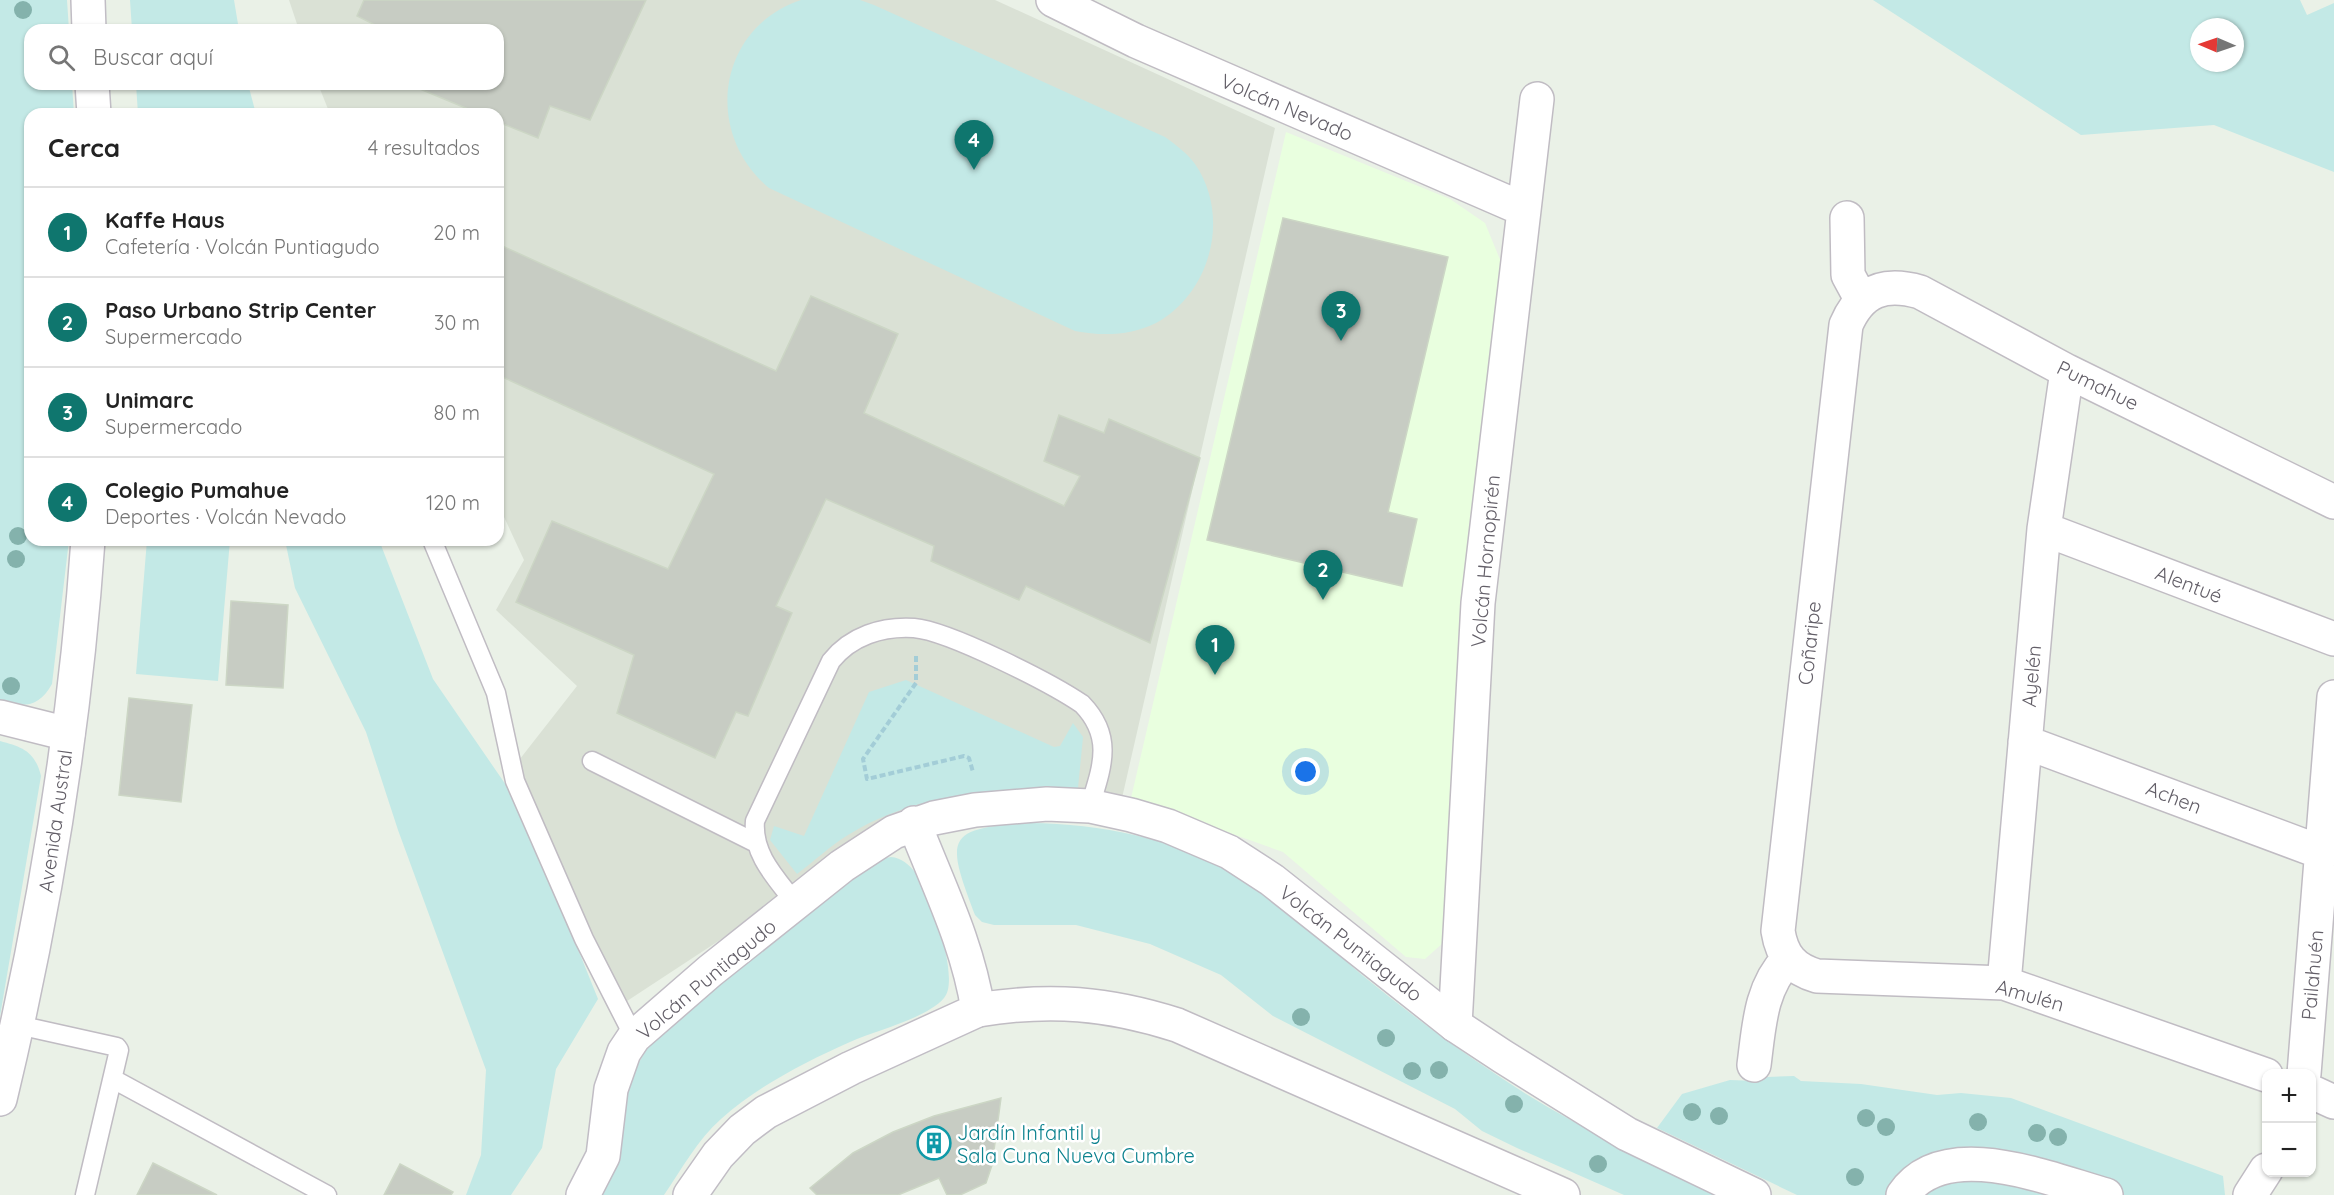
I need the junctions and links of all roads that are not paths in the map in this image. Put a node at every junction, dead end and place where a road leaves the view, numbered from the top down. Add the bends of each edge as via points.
1 (88, 0) edge
2 (1053, 0) edge
3 (89, 24) edge
4 (92, 90) edge
5 (1537, 99) dead end
6 (93, 108) edge
7 (1522, 209) junction
8 (1847, 218) dead end
9 (1861, 299) junction
10 (2067, 371) junction
11 (2334, 502) edge
12 (2044, 529) junction
13 (87, 546) edge
14 (435, 546) edge
15 (2334, 639) edge
16 (2334, 697) edge
17 (0, 717) edge
18 (68, 734) junction
19 (2025, 742) junction
20 (592, 761) dead end
21 (1090, 806) junction
22 (914, 823) junction
23 (756, 843) junction
24 (2323, 853) junction
25 (796, 904) junction
26 (1788, 959) junction
27 (2004, 983) junction
28 (978, 1010) junction
29 (18, 1025) junction
30 (1455, 1025) junction
31 (634, 1037) junction
32 (1754, 1065) dead end
33 (2304, 1069) edge
34 (2262, 1074) edge
35 (113, 1079) junction
36 (2316, 1094) edge
37 (0, 1099) edge
38 (2334, 1102) edge
39 (2262, 1176) edge
40 (85, 1195) edge
41 (327, 1195) edge
42 (583, 1195) edge
43 (690, 1195) edge
44 (1563, 1195) edge
45 (1754, 1195) edge
46 (1903, 1195) edge
47 (2106, 1195) edge
48 (2250, 1195) edge

1 - 3 street
2 - 7 street, Volcán Nevado via 1136,41
4 - 6 street
5 - 7 street, Volcán Hornopirén
7 - 30 street, Volcán Hornopirén via 1478,603
8 - 9 street via 1848,275
9 - 10 street, Pumahue via 1889,288 1920,292
9 - 26 street, Coñaripe via 1846,325 1842,349 1778,931 1780,948
10 - 11 street, Pumahue
10 - 12 street, Ayelén
12 - 15 street, Alentué
12 - 19 street, Ayelén
13 - 18 street, Avenida Austral
14 - 31 lane via 496,693 515,781 584,939
16 - 24 street, Pailahuén
17 - 18 street
18 - 29 street, Avenida Austral via 49,873
19 - 24 street, Achen
19 - 27 street, Ayelén
20 - 23 lane
21 - 22 street, Volcán Puntiagudo via 1000,807
21 - 23 lane via 1104,752 1101,730 1092,714 1082,704 1001,661 916,628 868,634 841,649 831,661 755,821
21 - 30 street, Volcán Puntiagudo via 1168,826 1245,861
22 - 25 street, Volcán Puntiagudo via 878,840
22 - 28 street via 964,946
23 - 25 lane via 764,862
24 - 33 street, Pailahuén
25 - 31 street, Volcán Puntiagudo
26 - 27 street, Amulén via 1800,971 1817,976
26 - 32 street via 1767,989
27 - 34 street, Amulén
28 - 43 street via 766,1112 718,1155
28 - 44 street via 1075,1003 1110,1007 1177,1025
29 - 35 lane via 117,1047
29 - 37 street, Avenida Austral
30 - 45 street, Volcán Puntiagudo via 1627,1134
31 - 42 street, Volcán Puntiagudo via 614,1077 603,1156
35 - 40 lane
35 - 41 lane
36 - 38 street
39 - 48 street
46 - 47 street via 1925,1175 1955,1164 1980,1164

